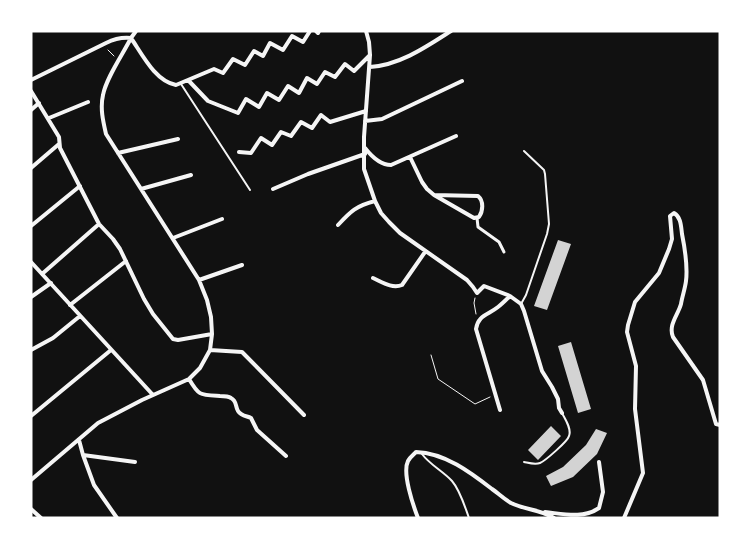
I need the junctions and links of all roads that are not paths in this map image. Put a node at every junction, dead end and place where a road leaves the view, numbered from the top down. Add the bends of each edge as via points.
1 (136, 31) edge
2 (310, 31) edge
3 (366, 31) edge
4 (451, 31) edge
5 (131, 38) junction
6 (370, 55) junction
7 (370, 67) junction
8 (31, 80) edge
9 (188, 80) junction
10 (462, 81) dead end
11 (180, 84) junction
12 (31, 90) edge
13 (88, 102) dead end
14 (39, 103) junction
15 (31, 110) edge
16 (366, 111) junction
17 (49, 118) junction
18 (365, 121) junction
19 (456, 136) dead end
20 (178, 139) dead end
21 (59, 144) junction
22 (364, 147) junction
23 (524, 151) dead end
24 (118, 152) junction
25 (238, 152) dead end
26 (364, 154) junction
27 (410, 157) junction
28 (31, 168) edge
29 (191, 175) dead end
30 (80, 186) junction
31 (141, 189) junction
32 (273, 189) dead end
33 (250, 190) dead end
34 (434, 195) junction
35 (375, 201) junction
36 (222, 218) dead end
37 (477, 218) junction
38 (99, 224) junction
39 (338, 225) dead end
40 (31, 226) edge
41 (172, 238) junction
42 (426, 252) junction
43 (504, 252) dead end
44 (126, 261) junction
45 (31, 262) edge
46 (242, 265) dead end
47 (42, 274) junction
48 (373, 278) dead end
49 (199, 280) junction
50 (51, 283) junction
51 (510, 296) junction
52 (31, 297) edge
53 (521, 304) junction
54 (70, 305) junction
55 (80, 316) junction
56 (212, 334) junction
57 (31, 350) edge
58 (111, 350) junction
59 (210, 350) junction
60 (189, 379) junction
61 (152, 395) junction
62 (500, 410) dead end
63 (562, 413) joint
64 (304, 415) dead end
65 (31, 416) edge
66 (720, 424) edge
67 (78, 440) junction
68 (420, 452) junction
69 (83, 455) junction
70 (286, 456) dead end
71 (135, 462) dead end
72 (524, 462) dead end
73 (599, 462) dead end
74 (31, 480) edge
75 (31, 509) edge
76 (543, 512) junction
77 (41, 518) edge
78 (117, 518) edge
79 (418, 518) edge
80 (469, 518) edge
81 (554, 518) edge
82 (624, 518) edge

1 - 5 street
2 - 9 street via 302,42 292,36 283,50 270,43 263,56 254,51 245,65 233,59 223,73 214,69
3 - 6 street
4 - 7 street via 406,57 383,66
5 - 8 street via 116,39
5 - 11 street via 162,79
5 - 24 street via 102,96 106,134
6 - 7 street
6 - 9 street via 354,71 345,64 335,77 325,72 317,84 307,78 299,93 288,86 279,100 267,93 259,107 246,99 238,113 208,101
7 - 16 street
9 - 11 street
10 - 18 street via 382,119
11 - 33 lane
12 - 14 street
13 - 17 street
14 - 15 street
14 - 17 street
16 - 18 street
16 - 25 street via 330,122 321,115 312,128 301,122 291,136 281,132 272,144 262,138 251,153
17 - 21 street via 59,137
18 - 22 street
19 - 27 street
20 - 24 street
21 - 28 street
21 - 30 street
22 - 26 street
22 - 27 street via 386,165
23 - 53 lane via 544,170 549,224
24 - 31 street
26 - 32 street
26 - 35 street via 364,169
27 - 34 street via 422,182
29 - 31 street
30 - 38 street
30 - 40 street
31 - 41 street
34 - 37 street
34 - 37 street via 478,196 482,201 482,211
35 - 39 street via 349,212
35 - 42 street via 389,222
36 - 41 street
37 - 43 street via 478,227 499,242
38 - 44 street via 114,239
38 - 47 street
41 - 49 street
42 - 48 street via 398,287
42 - 51 street via 467,280 476,293 484,286
44 - 54 street
44 - 56 street via 153,314 173,338
45 - 47 street
46 - 49 street
47 - 50 street
49 - 56 street via 207,300
50 - 52 street
50 - 54 street
51 - 53 street
51 - 62 street via 483,316 476,329
53 - 63 street via 542,371 558,398
54 - 55 street
55 - 57 street via 53,338
55 - 58 street
56 - 59 street
58 - 61 street
58 - 65 street
59 - 60 street
59 - 64 street via 242,352
60 - 61 street
60 - 70 street via 203,396 227,396 234,400 238,412 251,418 256,430
61 - 67 street via 106,418
63 - 72 lane via 570,430 566,441 541,463
66 - 82 street via 716,424 703,380 671,332 686,281 686,253 680,222 674,213 670,216 672,239 669,249 659,273 635,302 628,325 636,366 635,409 643,473
67 - 69 street
67 - 74 street
68 - 76 street via 470,472 514,504
68 - 79 street via 412,455 406,466 409,491
68 - 80 lane via 452,482
69 - 71 street
69 - 78 street via 94,485
73 - 76 street via 603,492 599,508 580,516
75 - 77 street
76 - 81 street

